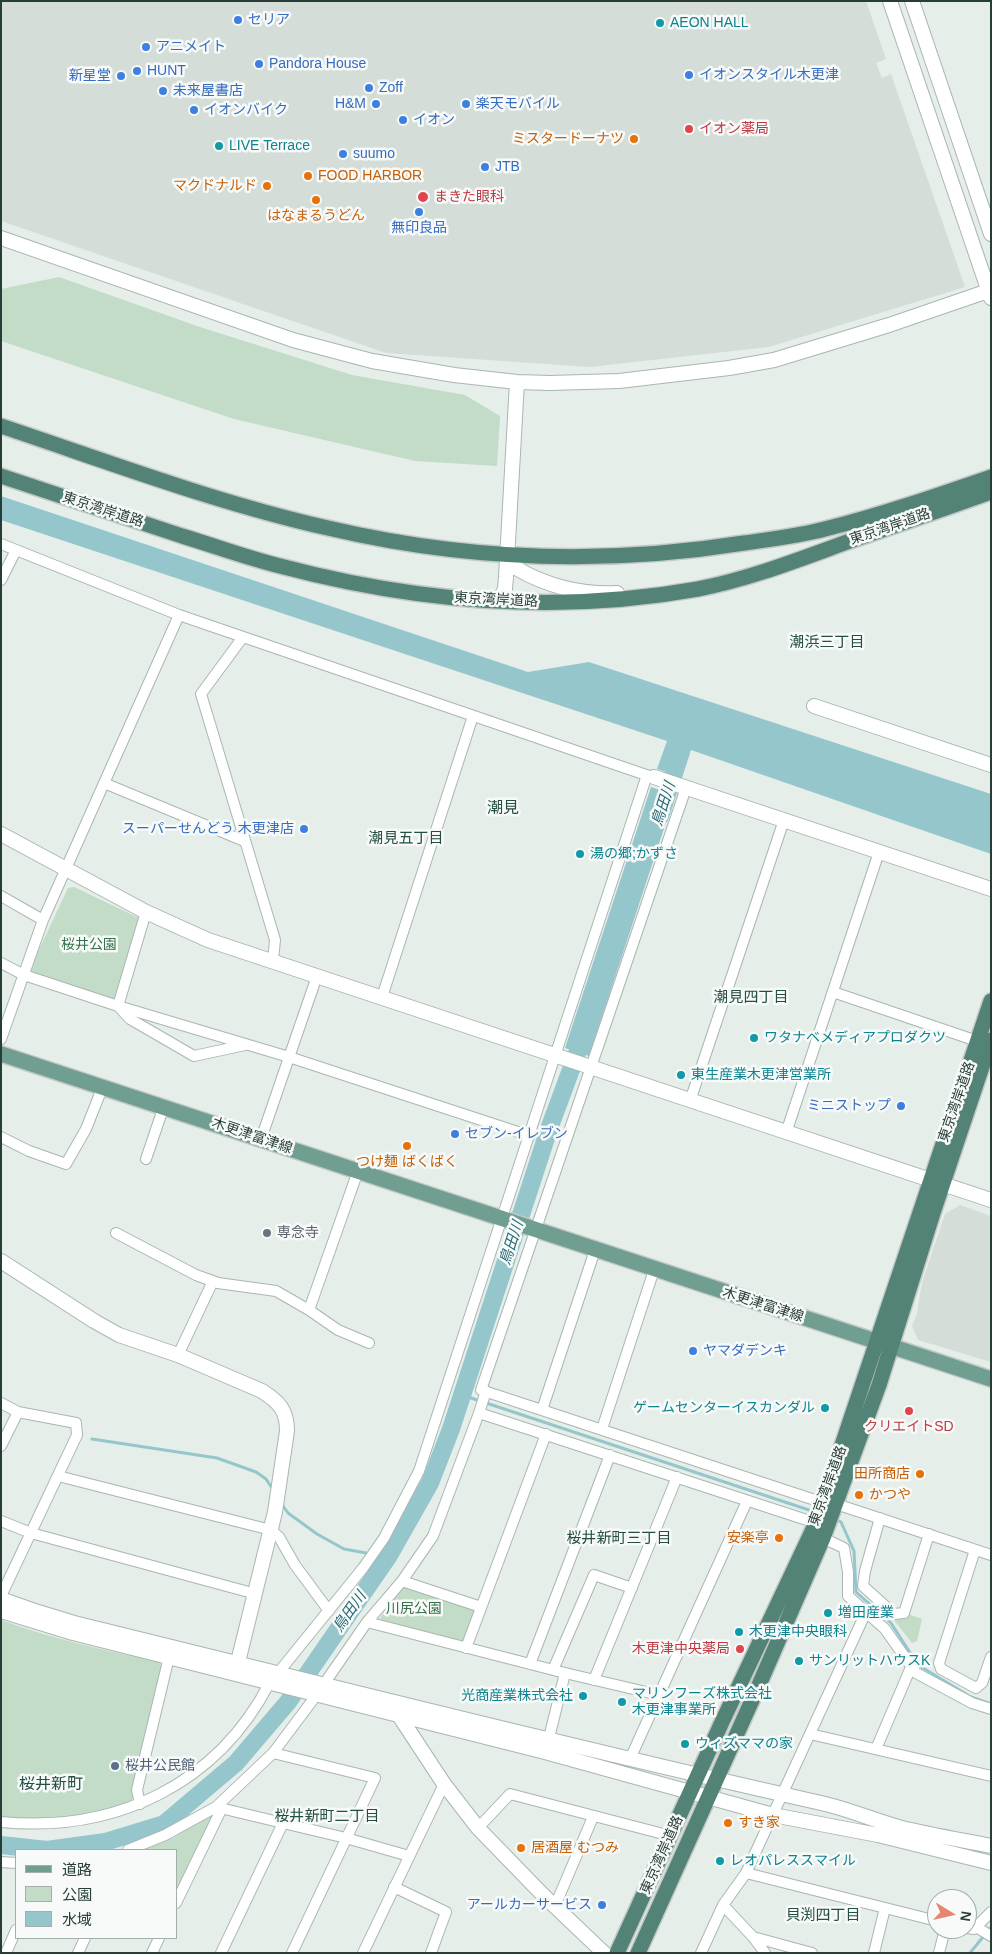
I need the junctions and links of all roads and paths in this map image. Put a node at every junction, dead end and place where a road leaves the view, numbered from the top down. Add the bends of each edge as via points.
1 (890, 1) edge
2 (912, 1) edge
3 (991, 234) edge
4 (1, 238) edge
5 (990, 295) edge
6 (517, 382) junction
7 (1, 426) edge
8 (1, 470) edge
9 (1, 476) edge
10 (991, 478) edge
11 (991, 492) edge
12 (53, 493) junction
13 (1, 544) edge
14 (16, 550) junction
15 (508, 555) junction
16 (1, 580) edge
17 (675, 592) junction
18 (499, 601) junction
19 (179, 615) junction
20 (244, 637) junction
21 (814, 706) dead end
22 (473, 716) junction
23 (991, 765) edge
24 (651, 776) junction
25 (104, 783) junction
26 (683, 787) junction
27 (784, 820) junction
28 (1, 834) edge
29 (244, 841) junction
30 (879, 852) junction
31 (66, 870) junction
32 (991, 889) edge
33 (1, 896) edge
34 (146, 912) junction
35 (43, 920) junction
36 (273, 960) junction
37 (1, 963) edge
38 (24, 975) junction
39 (317, 976) junction
40 (833, 992) junction
41 (382, 998) junction
42 (991, 1001) edge
43 (118, 1006) junction
44 (1, 1039) edge
45 (984, 1040) edge
46 (247, 1045) junction
47 (1, 1054) edge
48 (556, 1056) junction
49 (289, 1057) junction
50 (591, 1068) junction
51 (103, 1086) junction
52 (690, 1101) junction
53 (164, 1106) junction
54 (786, 1133) junction
55 (530, 1136) junction
56 (1, 1137) edge
57 (261, 1139) junction
58 (146, 1159) dead end
59 (358, 1171) junction
60 (936, 1183) junction
61 (991, 1200) edge
62 (502, 1220) junction
63 (536, 1230) junction
64 (116, 1232) dead end
65 (595, 1250) junction
66 (1, 1261) edge
67 (654, 1270) junction
68 (212, 1281) junction
69 (309, 1310) junction
70 (369, 1343) dead end
71 (884, 1344) junction
72 (178, 1355) junction
73 (991, 1379) edge
74 (486, 1391) junction
75 (1, 1403) edge
76 (542, 1410) junction
77 (18, 1412) junction
78 (480, 1413) junction
79 (602, 1429) junction
80 (546, 1434) junction
81 (1, 1446) edge
82 (610, 1455) junction
83 (58, 1476) junction
84 (677, 1478) junction
85 (747, 1500) junction
86 (830, 1503) junction
87 (880, 1518) junction
88 (1, 1521) edge
89 (816, 1523) junction
90 (271, 1530) junction
91 (31, 1533) junction
92 (929, 1534) junction
93 (823, 1538) junction
94 (976, 1550) junction
95 (991, 1555) edge
96 (402, 1581) junction
97 (632, 1588) junction
98 (256, 1594) junction
99 (1, 1598) edge
100 (481, 1607) junction
101 (1, 1611) edge
102 (328, 1611) junction
103 (866, 1612) junction
104 (367, 1622) junction
105 (466, 1648) junction
106 (169, 1657) junction
107 (991, 1657) edge
108 (530, 1664) junction
109 (911, 1667) junction
110 (237, 1668) junction
111 (554, 1670) junction
112 (565, 1673) junction
113 (274, 1678) junction
114 (594, 1680) junction
115 (321, 1689) junction
116 (659, 1695) junction
117 (399, 1709) junction
118 (991, 1710) edge
119 (810, 1734) junction
120 (547, 1746) junction
121 (876, 1748) junction
122 (273, 1753) junction
123 (630, 1760) junction
124 (698, 1775) junction
125 (991, 1776) edge
126 (716, 1779) junction
127 (444, 1784) junction
128 (690, 1792) junction
129 (782, 1795) junction
130 (708, 1797) junction
131 (140, 1804) junction
132 (219, 1807) junction
133 (773, 1815) junction
134 (594, 1817) junction
135 (1, 1822) edge
136 (283, 1823) junction
137 (478, 1828) junction
138 (670, 1836) junction
139 (346, 1838) junction
140 (991, 1846) edge
141 (130, 1849) edge
142 (409, 1856) junction
143 (1, 1862) edge
144 (15, 1863) edge
145 (991, 1863) edge
146 (746, 1873) junction
147 (394, 1887) junction
148 (178, 1899) edge
149 (723, 1905) junction
150 (555, 1906) junction
151 (885, 1908) junction
152 (991, 1912) edge
153 (927, 1918) edge
154 (977, 1923) edge
155 (977, 1929) edge
156 (15, 1932) edge
157 (991, 1936) edge
158 (753, 1937) junction
159 (85, 1939) edge
160 (159, 1939) edge
161 (942, 1939) edge
162 (6, 1953) edge
163 (78, 1953) edge
164 (152, 1953) edge
165 (221, 1953) edge
166 (292, 1953) edge
167 (362, 1953) edge
168 (431, 1953) edge
169 (604, 1953) edge
170 (617, 1953) edge
171 (638, 1953) edge
172 (701, 1953) edge
173 (765, 1953) edge
174 (812, 1953) edge
175 (874, 1953) edge
176 (939, 1953) edge

1 - 5 street
2 - 3 street
4 - 6 street via 332,351 391,365
5 - 6 street via 758,363 619,381
6 - 15 street
7 - 15 highway, 東京湾岸道路 via 221,499 302,522 398,542
8 - 12 highway
9 - 12 highway, 東京湾岸道路
10 - 15 highway, 東京湾岸道路 via 824,529 754,542 639,554 582,557
11 - 17 highway, 東京湾岸道路 via 770,570
12 - 18 highway, 東京湾岸道路 via 298,571 395,590
13 - 14 street
14 - 16 street
14 - 19 street
15 - 17 street via 512,565 521,571 569,589 607,593
15 - 18 street via 505,589
17 - 18 highway, 東京湾岸道路 via 598,601
19 - 20 street
19 - 25 street
20 - 22 street
20 - 29 street via 201,694
21 - 23 street
22 - 24 street
22 - 41 street
24 - 26 street
24 - 48 street
25 - 29 street
25 - 31 street
26 - 27 street
26 - 50 street
27 - 30 street
27 - 52 street
28 - 31 street
29 - 36 street via 275,940
30 - 32 street
30 - 40 street
31 - 34 street
31 - 35 street
33 - 35 street
34 - 36 street via 208,940
34 - 43 street
35 - 38 street
36 - 39 street
37 - 38 street
38 - 43 street
38 - 44 street
39 - 41 street
39 - 49 street
40 - 45 street
40 - 54 street
41 - 48 street
42 - 45 highway, 東京湾岸道路
43 - 46 street
43 - 46 street via 130,1019 194,1056
45 - 60 highway, 東京湾岸道路
46 - 49 street
47 - 51 main road, 木更津富津線
48 - 50 street
48 - 55 street
49 - 55 street
49 - 57 street
50 - 52 street
50 - 63 street
51 - 53 main road, 木更津富津線
51 - 56 street via 86,1129 66,1164
52 - 54 street
53 - 57 main road, 木更津富津線
53 - 58 street
54 - 60 street
55 - 62 street
57 - 59 main road, 木更津富津線
59 - 62 main road, 木更津富津線
59 - 69 street
60 - 61 street
60 - 71 highway, 東京湾岸道路
62 - 63 main road, 木更津富津線
62 - 102 street via 419,1471 384,1538
63 - 65 main road, 木更津富津線
63 - 74 street via 482,1390
64 - 68 street
65 - 67 main road, 木更津富津線
65 - 76 street
66 - 72 street via 119,1335
67 - 71 main road, 木更津富津線
67 - 79 street
68 - 69 street via 276,1291
68 - 72 street
69 - 70 street via 338,1330
71 - 73 main road, 木更津富津線
71 - 86 highway, 東京湾岸道路
72 - 90 street via 262,1391 284,1410 288,1431
74 - 76 street
74 - 78 street
75 - 77 street
76 - 79 street
77 - 81 street
77 - 83 street via 76,1423 78,1435
78 - 80 street
78 - 96 street via 433,1536
79 - 86 street
80 - 82 street
80 - 100 street
82 - 84 street
82 - 108 street
83 - 90 street
83 - 91 street
84 - 85 street
84 - 97 street
85 - 89 street
85 - 116 street
86 - 87 street
86 - 89 highway, 東京湾岸道路
86 - 93 highway, 東京湾岸道路
87 - 92 street
87 - 92 street via 863,1586 894,1614 904,1613
88 - 91 street
89 - 124 highway, 東京湾岸道路
90 - 98 street
90 - 102 street
91 - 98 street
91 - 99 street
92 - 94 street
93 - 103 street via 844,1548 848,1596
93 - 126 highway, 東京湾岸道路
94 - 95 street
94 - 107 street via 938,1663 941,1669 976,1688 982,1683
96 - 100 street
96 - 104 street
97 - 111 street via 594,1575
97 - 114 street
98 - 110 street
99 - 110 street via 38,1612
100 - 105 street
101 - 106 street
102 - 113 street
103 - 109 street via 885,1629
103 - 119 street
104 - 105 street
104 - 115 street
105 - 108 street
106 - 110 street
106 - 131 street via 137,1790
108 - 111 street
109 - 118 street via 916,1673
109 - 121 street
110 - 113 street
111 - 112 street
112 - 114 street
112 - 120 street
113 - 115 street
113 - 131 street via 240,1730 217,1755 159,1796
114 - 116 street
115 - 117 street
115 - 122 street
116 - 123 street
117 - 120 street
117 - 127 street
119 - 121 street
119 - 129 street
120 - 123 street
120 - 128 street
121 - 125 street
122 - 132 street
122 - 139 street via 375,1778
123 - 124 street
124 - 126 street
124 - 128 highway, 東京湾岸道路
126 - 129 street
126 - 130 highway, 東京湾岸道路
127 - 137 street
127 - 142 street
128 - 130 street
128 - 138 highway, 東京湾岸道路
129 - 133 street
129 - 140 street via 823,1803 901,1828
130 - 133 street
130 - 171 highway, 東京湾岸道路
131 - 135 street via 93,1819 56,1824
132 - 136 street
132 - 141 street
132 - 148 street
133 - 145 street via 878,1835
133 - 146 street
134 - 137 street via 510,1794
134 - 138 street
134 - 150 street
136 - 139 street
136 - 165 street
137 - 150 street
138 - 170 highway, 東京湾岸道路
139 - 142 street
139 - 166 street
142 - 147 street
143 - 144 street
146 - 149 street
146 - 151 street
147 - 167 street
147 - 168 street via 446,1912
149 - 158 street
149 - 172 street
150 - 169 street
151 - 153 street
151 - 175 street
152 - 154 street
155 - 157 street
156 - 162 street
158 - 173 street
158 - 174 street
159 - 163 street
160 - 164 street
161 - 176 street

